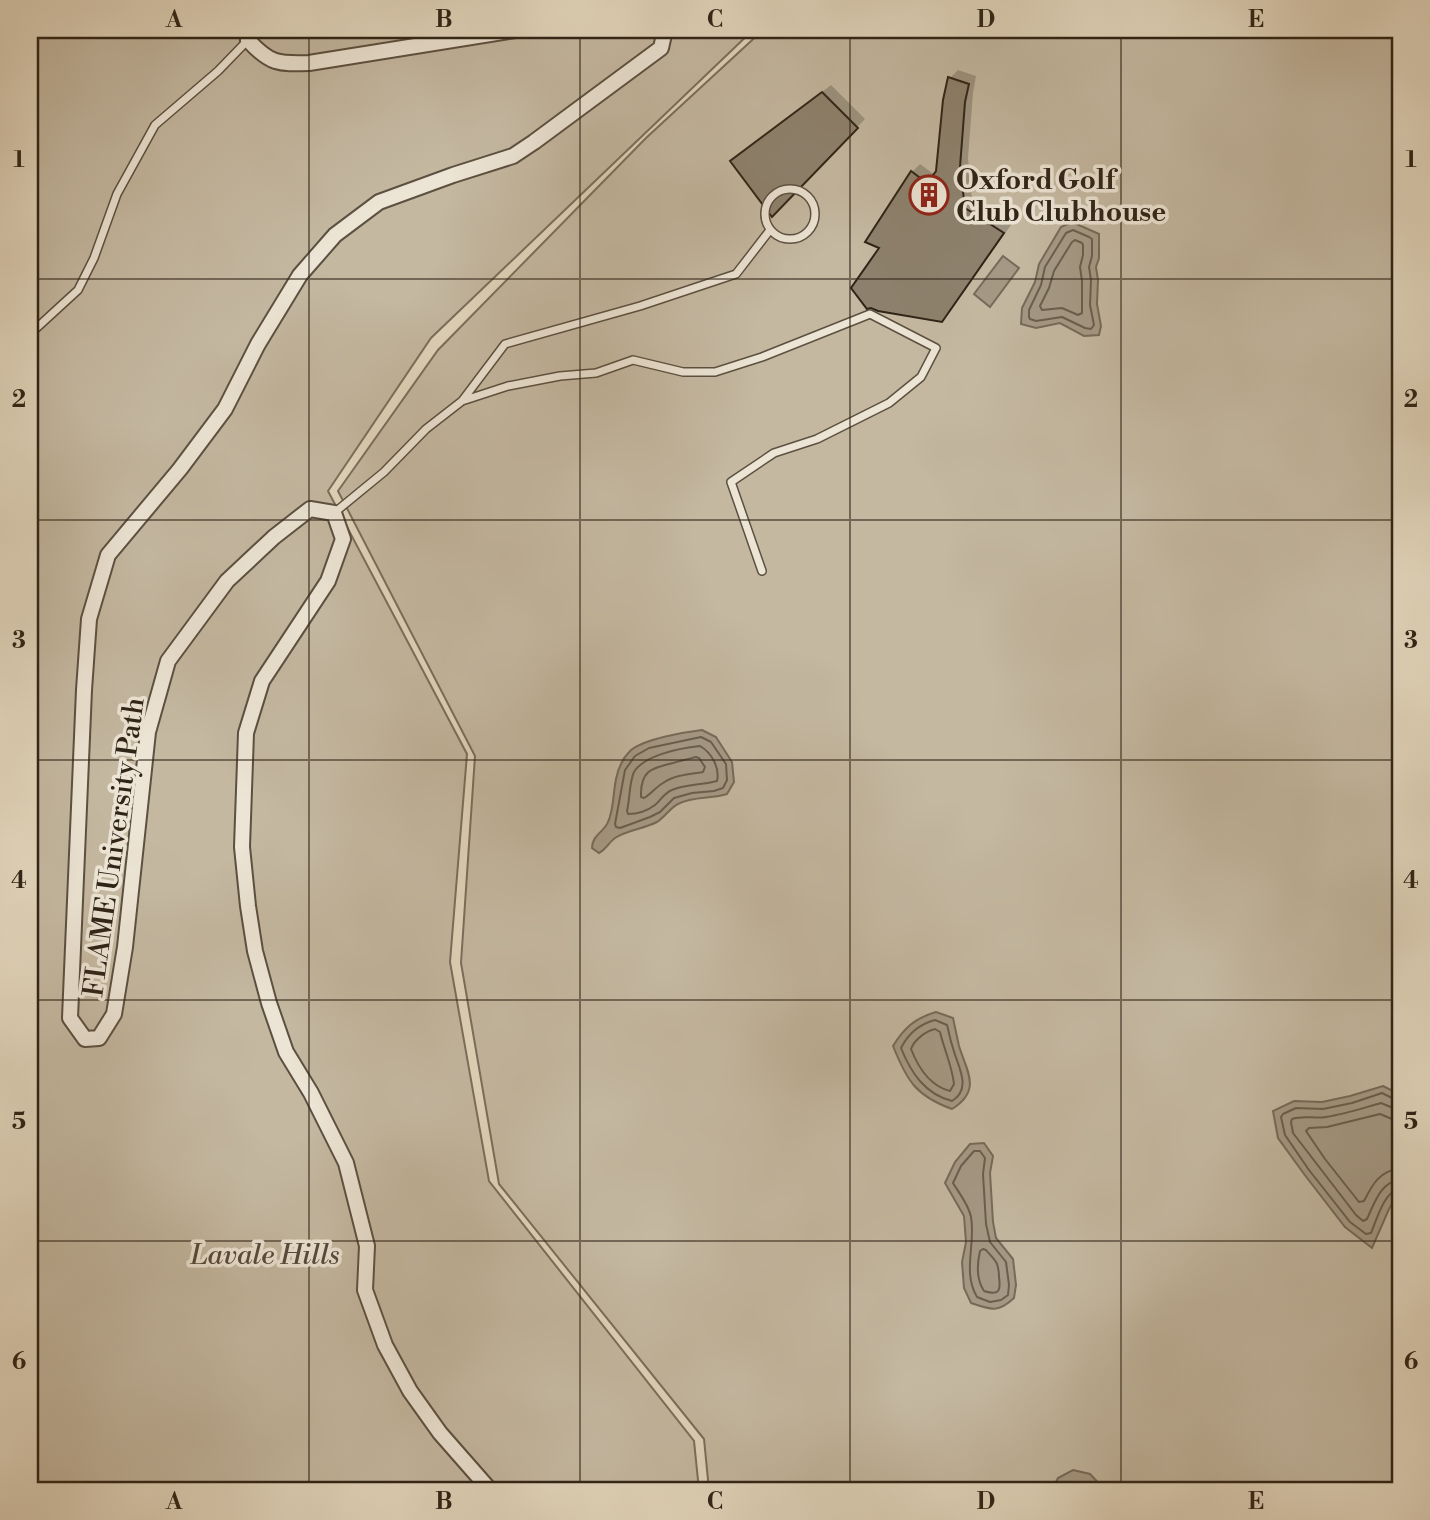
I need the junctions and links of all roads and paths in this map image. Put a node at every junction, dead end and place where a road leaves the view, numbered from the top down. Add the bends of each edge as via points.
1 (515, 30) edge
2 (665, 30) edge
3 (251, 35) edge
4 (770, 230) junction
5 (30, 334) edge
6 (462, 401) junction
7 (334, 513) junction
8 (762, 571) dead end
9 (490, 1490) edge

1 - 3 street via 282,64 261,54
2 - 7 street, FLAME University Path via 661,48 513,156 379,202 335,234 300,275 225,409 108,555 89,620 84,690 70,1018 85,1039 99,1038 114,1014 148,732 168,661 227,581 274,537 310,509
3 - 5 lane via 218,71 155,125 117,194 78,290
4 - 4 lane via 786,239 804,234 814,220 812,201 790,188 775,193 765,206
4 - 6 lane via 736,274 505,344
6 - 7 lane
6 - 8 lane via 508,386 596,373 633,360 683,372 715,372 870,314 936,348 921,377 889,403 817,439 774,453 732,482
7 - 9 street via 343,539 328,581 262,681 246,733 242,847 254,951 286,1052 346,1163 367,1246 365,1290 385,1345 440,1433

